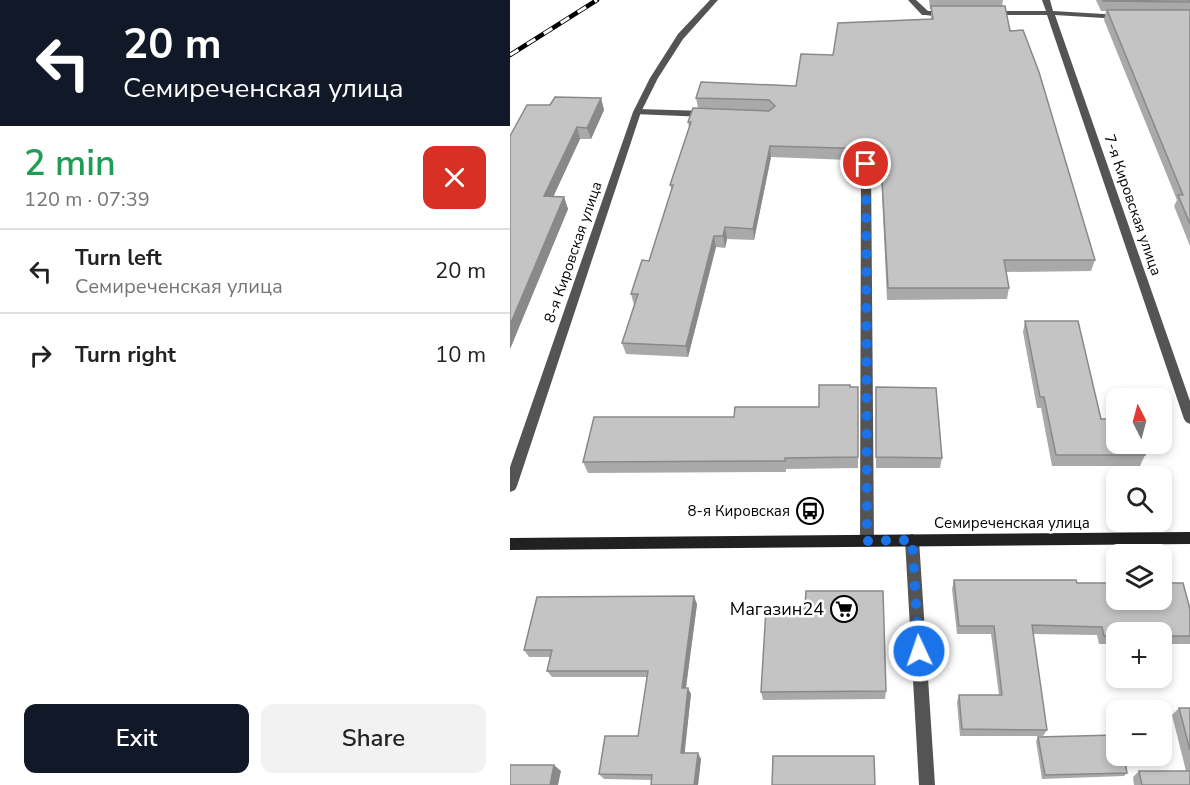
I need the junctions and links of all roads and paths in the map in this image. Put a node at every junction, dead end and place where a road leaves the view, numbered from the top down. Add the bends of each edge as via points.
1 (714, 0) edge
2 (912, 0) edge
3 (1046, 0) edge
4 (959, 13) edge
5 (982, 13) edge
6 (1052, 13) junction
7 (1131, 17) edge
8 (637, 112) junction
9 (715, 115) edge
10 (866, 164) edge
11 (1190, 419) edge
12 (510, 486) edge
13 (1190, 538) edge
14 (912, 540) junction
15 (867, 541) junction
16 (510, 544) edge
17 (927, 785) edge

1 - 8 street, 8-я Кировская улица via 681,36
2 - 4 street via 925,13
3 - 6 street, 7-я Кировская улица
5 - 6 street
6 - 7 street
6 - 11 street, 7-я Кировская улица
8 - 9 street
8 - 12 street, 8-я Кировская улица
10 - 15 street
13 - 14 main road, Семиреченская улица
14 - 15 main road, Семиреченская улица
14 - 17 street
15 - 16 main road, Семиреченская улица

